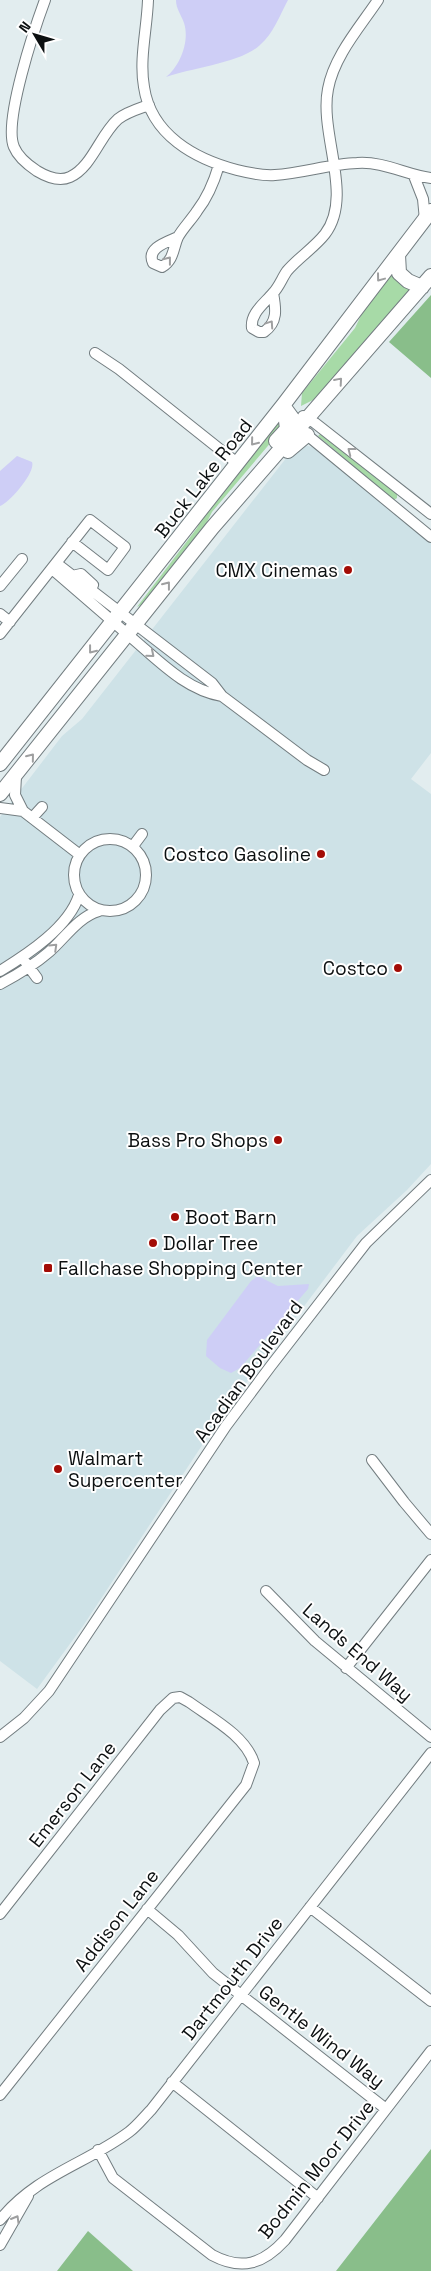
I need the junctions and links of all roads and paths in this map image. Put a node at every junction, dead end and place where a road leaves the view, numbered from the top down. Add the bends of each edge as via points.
1 (45, 0) edge
2 (148, 0) edge
3 (378, 0) edge
4 (149, 106) junction
5 (219, 165) junction
6 (333, 166) junction
7 (414, 176) junction
8 (431, 178) edge
9 (428, 216) edge
10 (178, 237) dead end
11 (398, 255) junction
12 (426, 281) edge
13 (273, 293) dead end
14 (96, 353) dead end
15 (284, 404) junction
16 (305, 426) junction
17 (237, 463) junction
18 (411, 498) junction
19 (399, 512) junction
20 (431, 514) edge
21 (212, 528) junction
22 (431, 538) edge
23 (72, 542) junction
24 (22, 559) dead end
25 (54, 566) junction
26 (0, 586) edge
27 (88, 594) junction
28 (122, 611) junction
29 (0, 614) edge
30 (10, 622) junction
31 (113, 623) junction
32 (133, 629) junction
33 (0, 634) edge
34 (222, 696) junction
35 (0, 764) edge
36 (324, 770) dead end
37 (16, 776) junction
38 (0, 794) edge
39 (42, 807) dead end
40 (0, 808) edge
41 (23, 811) junction
42 (32, 818) junction
43 (142, 834) dead end
44 (133, 846) junction
45 (80, 855) junction
46 (79, 896) junction
47 (99, 911) junction
48 (22, 957) junction
49 (29, 967) junction
50 (0, 971) edge
51 (37, 978) dead end
52 (0, 984) edge
53 (431, 1180) edge
54 (372, 1460) dead end
55 (431, 1534) edge
56 (431, 1560) edge
57 (266, 1591) dead end
58 (346, 1668) junction
59 (0, 1737) edge
60 (431, 1737) edge
61 (431, 1753) edge
62 (259, 1762) joint
63 (310, 1907) junction
64 (146, 1910) junction
65 (0, 1914) edge
66 (241, 1995) junction
67 (431, 2001) edge
68 (431, 2051) edge
69 (172, 2082) junction
70 (0, 2095) edge
71 (386, 2109) junction
72 (98, 2150) junction
73 (30, 2192) junction
74 (318, 2198) junction
75 (0, 2220) edge
76 (0, 2246) edge

1 - 4 street via 29,46 11,124 13,146 26,163 56,179 71,177 82,168 118,120
2 - 4 street via 142,72
3 - 6 street via 337,62 328,88 326,122
4 - 5 street via 178,144
5 - 6 street via 264,175
5 - 10 street via 206,199
6 - 7 street via 359,162 382,165
6 - 13 street via 336,208 331,225 288,271
7 - 8 street
7 - 9 street
9 - 11 main road, Buck Lake Road
11 - 12 main road via 399,273 408,281
11 -> 15 main road, Buck Lake Road
16 -> 12 main road, Buck Lake Road
14 - 17 street
15 - 16 street
15 -> 17 main road, Buck Lake Road
15 - 21 main road via 287,429 215,512
18 -> 16 street
16 - 19 street
16 - 21 main road, Buck Lake Road
17 - 28 main road, Buck Lake Road
18 - 19 street
18 - 20 street
19 - 22 street
32 -> 21 main road, Buck Lake Road
23 - 23 street via 108,570 126,547 90,520
23 - 25 street
24 - 26 street
25 - 27 street
25 - 27 street via 72,576
25 - 30 street
27 - 28 street
27 - 31 street
28 - 31 main road, Buck Lake Road
28 - 32 street
29 - 30 street
30 - 33 street
31 - 32 street
31 -> 35 main road, Buck Lake Road
32 - 34 street via 212,683
32 -> 34 street via 179,677 207,694
37 -> 32 main road, Buck Lake Road
34 - 36 street
37 - 38 main road, Buck Lake Road
37 - 41 street via 15,795
39 - 42 street
40 - 41 street
41 - 42 street
42 - 45 street
43 - 44 street
44 - 45 street via 111,839 98,841
44 - 47 street via 146,868 143,892 124,909
45 - 46 street via 74,871 74,884
46 - 47 street
46 - 48 street via 75,908 61,924
49 -> 47 street via 88,914
48 - 49 street
48 - 50 street
49 - 51 street
49 - 52 street
53 - 59 street, Acadian Boulevard via 366,1243 276,1359 226,1426 54,1684 24,1718
54 - 55 street
56 - 58 street
57 - 58 street, Lands End Way
58 - 60 street, Lands End Way
61 - 63 street, Dartmouth Drive
62 - 64 street, Addison Lane via 246,1785
62 - 65 street, Emerson Lane via 243,1743 172,1693
63 - 66 street, Dartmouth Drive
63 - 67 street
64 - 66 street, Gentle Wind Way via 178,1935 214,1973
64 - 70 street, Addison Lane
66 - 69 street, Dartmouth Drive
66 - 71 street, Gentle Wind Way
68 - 71 street, Bodmin Moor Drive
69 - 72 street, Dartmouth Drive via 131,2131
69 - 74 street
71 - 74 street, Bodmin Moor Drive
72 - 73 street, Dartmouth Drive via 49,2177
72 - 74 street, Bodmin Moor Drive via 113,2178 212,2255 226,2262 253,2263 277,2249
73 - 75 street, Dartmouth Drive
76 -> 73 street, Dartmouth Drive

